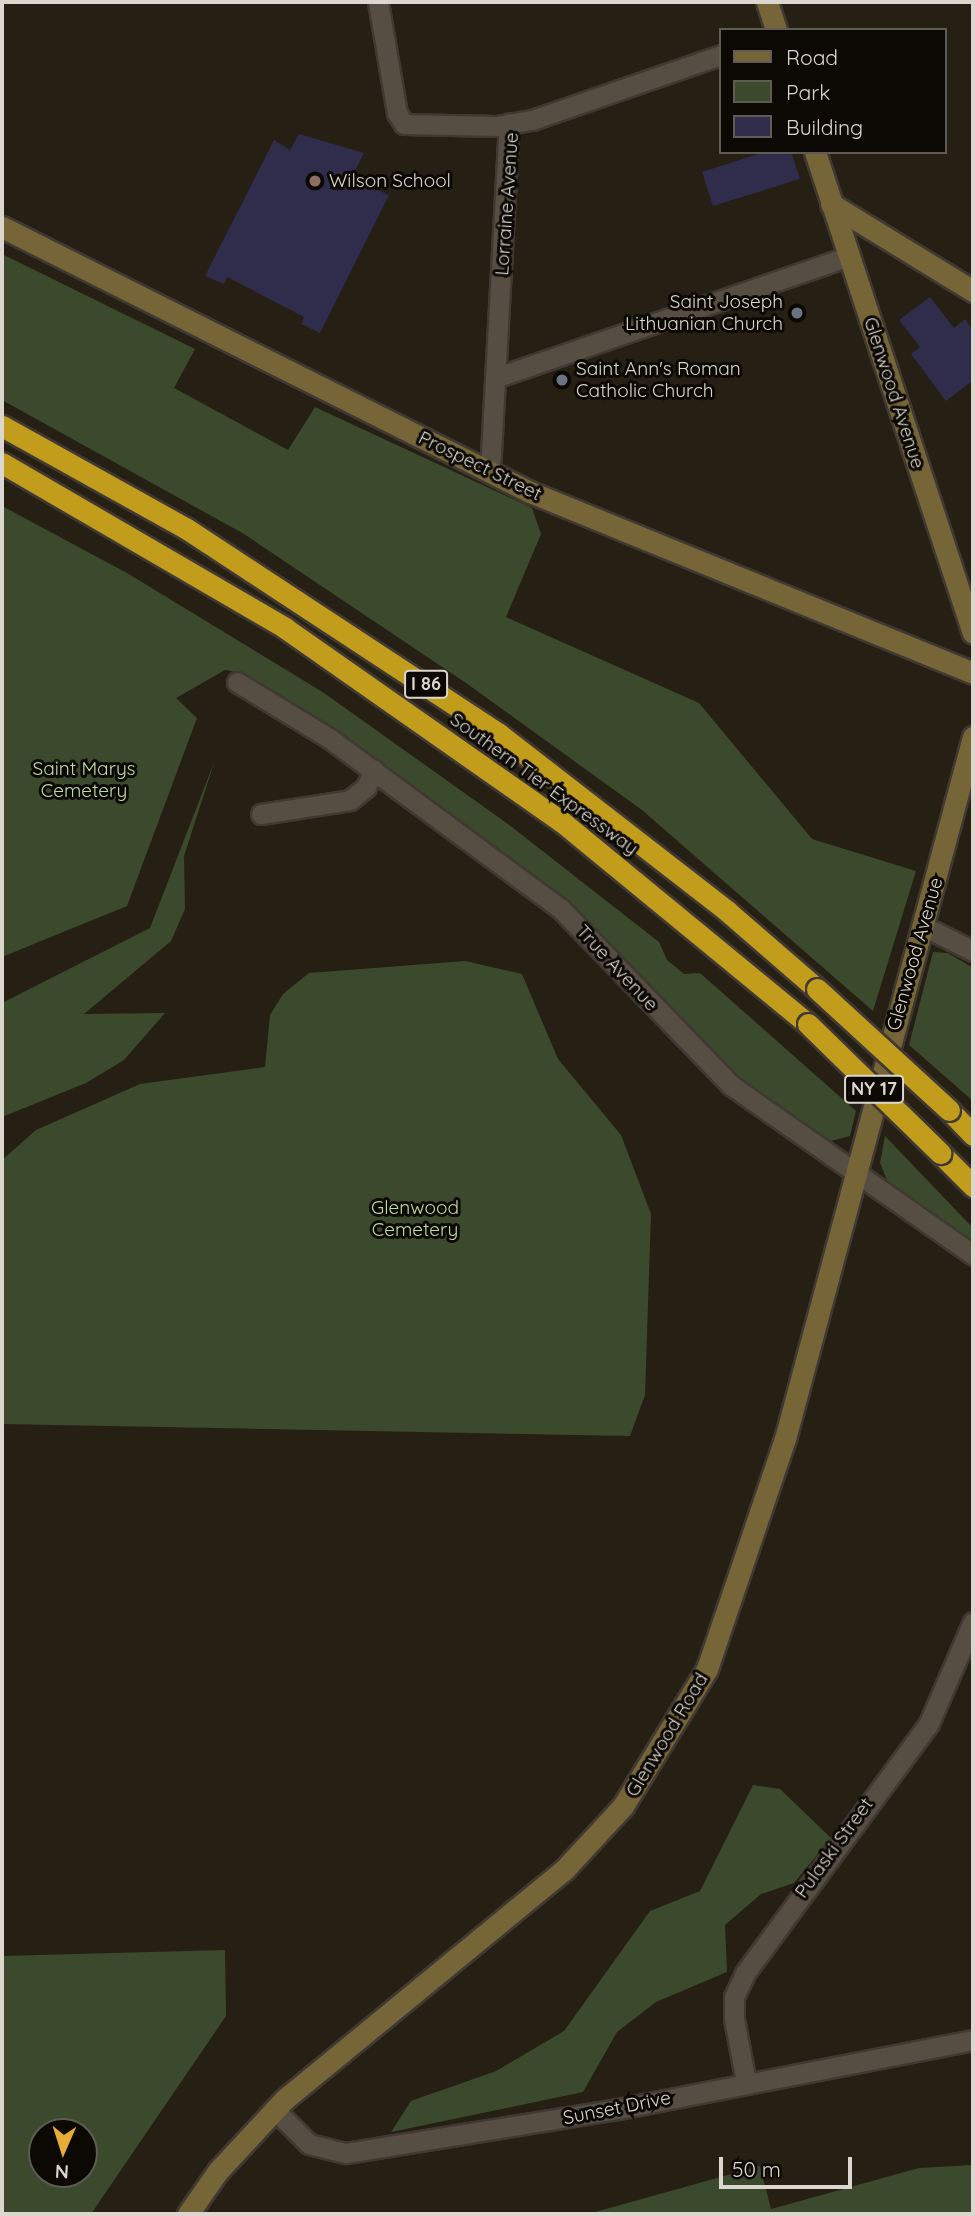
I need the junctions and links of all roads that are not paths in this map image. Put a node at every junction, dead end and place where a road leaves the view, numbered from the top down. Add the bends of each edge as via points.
1 (378, 2) edge
2 (767, 2) edge
3 (775, 28) edge
4 (720, 55) edge
5 (509, 124) junction
6 (816, 154) edge
7 (831, 204) junction
8 (2, 227) edge
9 (849, 256) junction
10 (973, 291) edge
11 (498, 377) junction
12 (2, 426) edge
13 (2, 463) edge
14 (490, 471) junction
15 (973, 633) edge
16 (973, 673) edge
17 (237, 682) dead end
18 (973, 737) edge
19 (374, 770) junction
20 (261, 814) dead end
21 (923, 926) junction
22 (973, 951) edge
23 (817, 989) joint
24 (808, 1024) joint
25 (973, 1135) edge
26 (855, 1171) junction
27 (973, 1186) edge
28 (973, 1255) edge
29 (973, 1622) edge
30 (973, 2040) edge
31 (746, 2082) junction
32 (275, 2110) junction
33 (188, 2214) edge

1 - 5 street via 397,113 404,124
2 - 3 street
4 - 5 street, Lorraine Avenue
5 - 11 street, Lorraine Avenue
6 - 7 street, Glenwood Avenue
7 - 9 street, Glenwood Avenue
7 - 10 street
8 - 14 street, Prospect Street
9 - 11 street
9 - 15 street, Glenwood Avenue
11 - 14 street, Lorraine Avenue
12 - 23 highway, Southern Tier Expressway / I 86 via 187,529 499,734 727,911
13 - 24 highway, Southern Tier Expressway / I 86 via 285,628 561,821
14 - 16 street, Prospect Street
17 - 19 street, True Avenue
18 - 21 street, Glenwood Avenue
19 - 20 street via 366,788 350,800
19 - 26 street, True Avenue via 561,909 732,1086
21 - 22 street
21 - 26 street, Glenwood Avenue
23 - 25 highway, Southern Tier Expressway / NY 17, bridge
24 - 27 highway, Southern Tier Expressway / NY 17, bridge
26 - 28 street, True Avenue
26 - 32 street, Glenwood Road via 785,1439 737,1595 707,1669 658,1756 623,1806 564,1870
29 - 31 street, Pulaski Street via 929,1723 744,1973 734,1997 734,2020
30 - 31 street, Sunset Drive
31 - 32 street, Sunset Drive via 346,2153 309,2144
32 - 33 street, Glenwood Road via 218,2172

